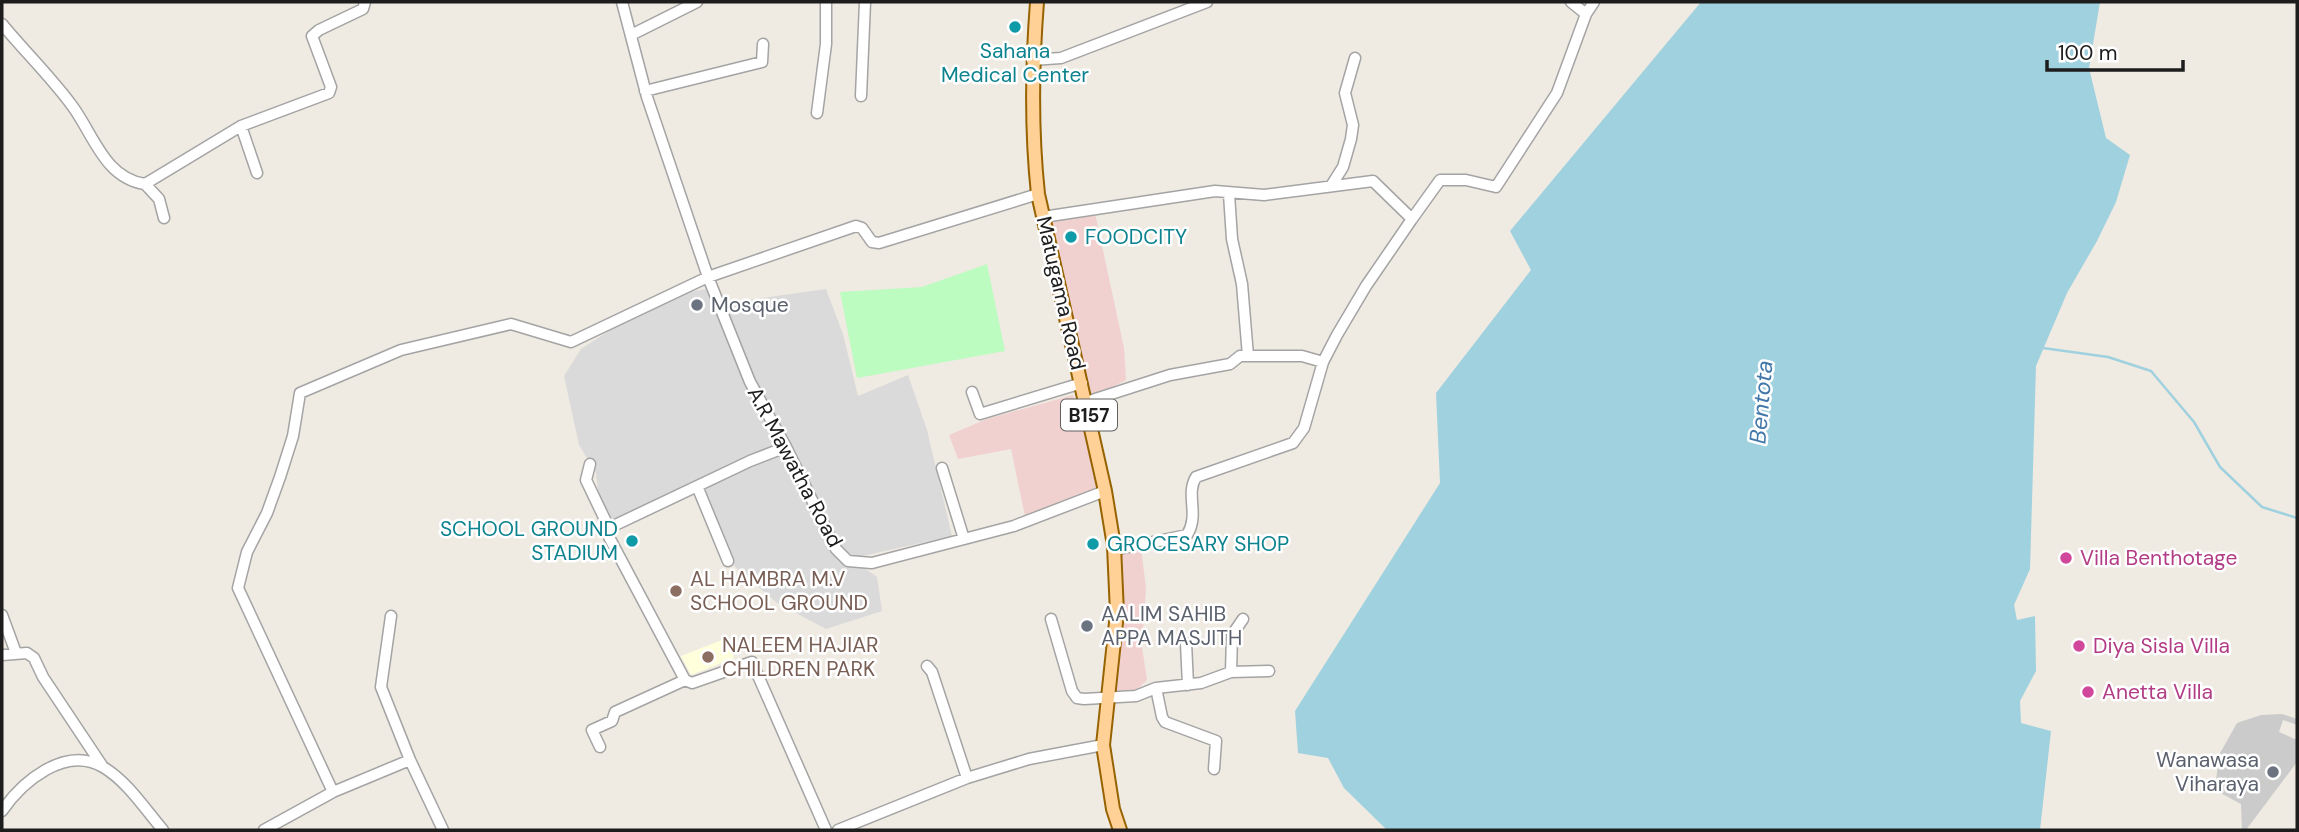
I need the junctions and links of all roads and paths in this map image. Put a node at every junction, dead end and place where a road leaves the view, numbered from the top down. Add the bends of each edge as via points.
1 (365, 2) edge
2 (622, 2) edge
3 (697, 2) edge
4 (826, 2) edge
5 (865, 2) edge
6 (1037, 2) edge
7 (1207, 2) edge
8 (1571, 2) edge
9 (1594, 2) edge
10 (1586, 14) junction
11 (2, 24) edge
12 (631, 34) junction
13 (763, 44) dead end
14 (1356, 58) dead end
15 (1032, 60) junction
16 (645, 91) junction
17 (861, 96) dead end
18 (817, 113) dead end
19 (241, 126) junction
20 (257, 173) dead end
21 (145, 184) junction
22 (1331, 186) junction
23 (1038, 194) junction
24 (1228, 194) junction
25 (1043, 217) junction
26 (164, 218) dead end
27 (1412, 219) junction
28 (708, 277) junction
29 (1248, 356) junction
30 (1323, 362) junction
31 (1082, 383) junction
32 (972, 392) dead end
33 (1086, 402) junction
34 (786, 447) junction
35 (590, 464) dead end
36 (942, 468) dead end
37 (697, 486) junction
38 (1105, 491) junction
39 (609, 528) junction
40 (964, 539) junction
41 (1114, 550) junction
42 (728, 561) dead end
43 (2, 615) edge
44 (391, 616) dead end
45 (1051, 620) dead end
46 (1243, 620) dead end
47 (1186, 643) dead end
48 (16, 653) junction
49 (2, 655) edge
50 (927, 666) dead end
51 (1269, 671) dead end
52 (1231, 672) junction
53 (685, 680) junction
54 (1188, 685) junction
55 (1156, 688) junction
56 (1108, 699) junction
57 (1103, 745) junction
58 (600, 747) dead end
59 (410, 760) junction
60 (103, 767) junction
61 (1214, 769) dead end
62 (967, 778) junction
63 (333, 792) junction
64 (2, 811) edge
65 (163, 830) edge
66 (264, 830) edge
67 (443, 830) edge
68 (826, 830) edge
69 (838, 830) edge
70 (1120, 830) edge

1 - 19 street via 363,9 312,36 331,87 329,93
2 - 12 street, A.R Mawatha Road
3 - 12 street
4 - 18 street
5 - 17 street
6 - 15 main road, Matugama Road / B157
7 - 15 street via 1061,58
8 - 10 street
9 - 10 street
10 - 27 street via 1557,93 1496,187 1440,180
11 - 21 street via 74,108 103,156 128,181
12 - 16 street, A.R Mawatha Road
13 - 16 street via 762,62
14 - 22 street via 1345,93 1352,139
15 - 23 main road, Matugama Road / B157
16 - 28 street, A.R Mawatha Road
19 - 20 street
19 - 21 street
21 - 26 street via 159,199
22 - 24 street via 1264,195
22 - 27 street via 1373,181
23 - 25 main road, Matugama Road / B157
23 - 28 street via 879,243 856,226
24 - 25 street via 1215,191
24 - 29 street
25 - 31 main road, Matugama Road / B157
27 - 30 street via 1366,286
28 - 34 street, A.R Mawatha Road via 750,382
28 - 63 street via 571,342 511,324 401,350 300,393 280,477 247,552 238,588
29 - 30 street via 1302,356
29 - 33 street
30 - 41 street via 1304,428 1293,443 1196,477 1191,485 1195,523 1187,535
31 - 32 street via 980,414
31 - 33 main road, Matugama Road / B157
33 - 38 main road, Matugama Road / B157
34 - 37 street
34 - 40 street, A.R Mawatha Road via 836,549 848,561 872,563
35 - 39 street via 586,480
36 - 40 street
37 - 39 street
37 - 42 street
38 - 40 street, A.R Mawatha Road via 1014,526
38 - 41 main road, Matugama Road / B157
39 - 53 street via 609,537
41 - 56 main road, Matugama Road / B157 via 1117,613
43 - 48 street
44 - 59 street via 382,696
45 - 56 street via 1077,698
46 - 52 street via 1233,635
47 - 54 street
48 - 49 street
48 - 60 street via 33,658
50 - 62 street
51 - 52 street
52 - 54 street
53 - 58 street via 615,712 612,721 592,730
53 - 68 street via 692,683 752,662
54 - 55 street
55 - 56 street
55 - 61 street via 1166,722 1216,741
56 - 57 main road, Matugama Road / B157
57 - 62 street via 1029,759
57 - 70 main road, Matugama Road / B157
59 - 63 street
59 - 67 street
60 - 64 street via 65,762 42,771
60 - 65 street
62 - 69 street
63 - 66 street

